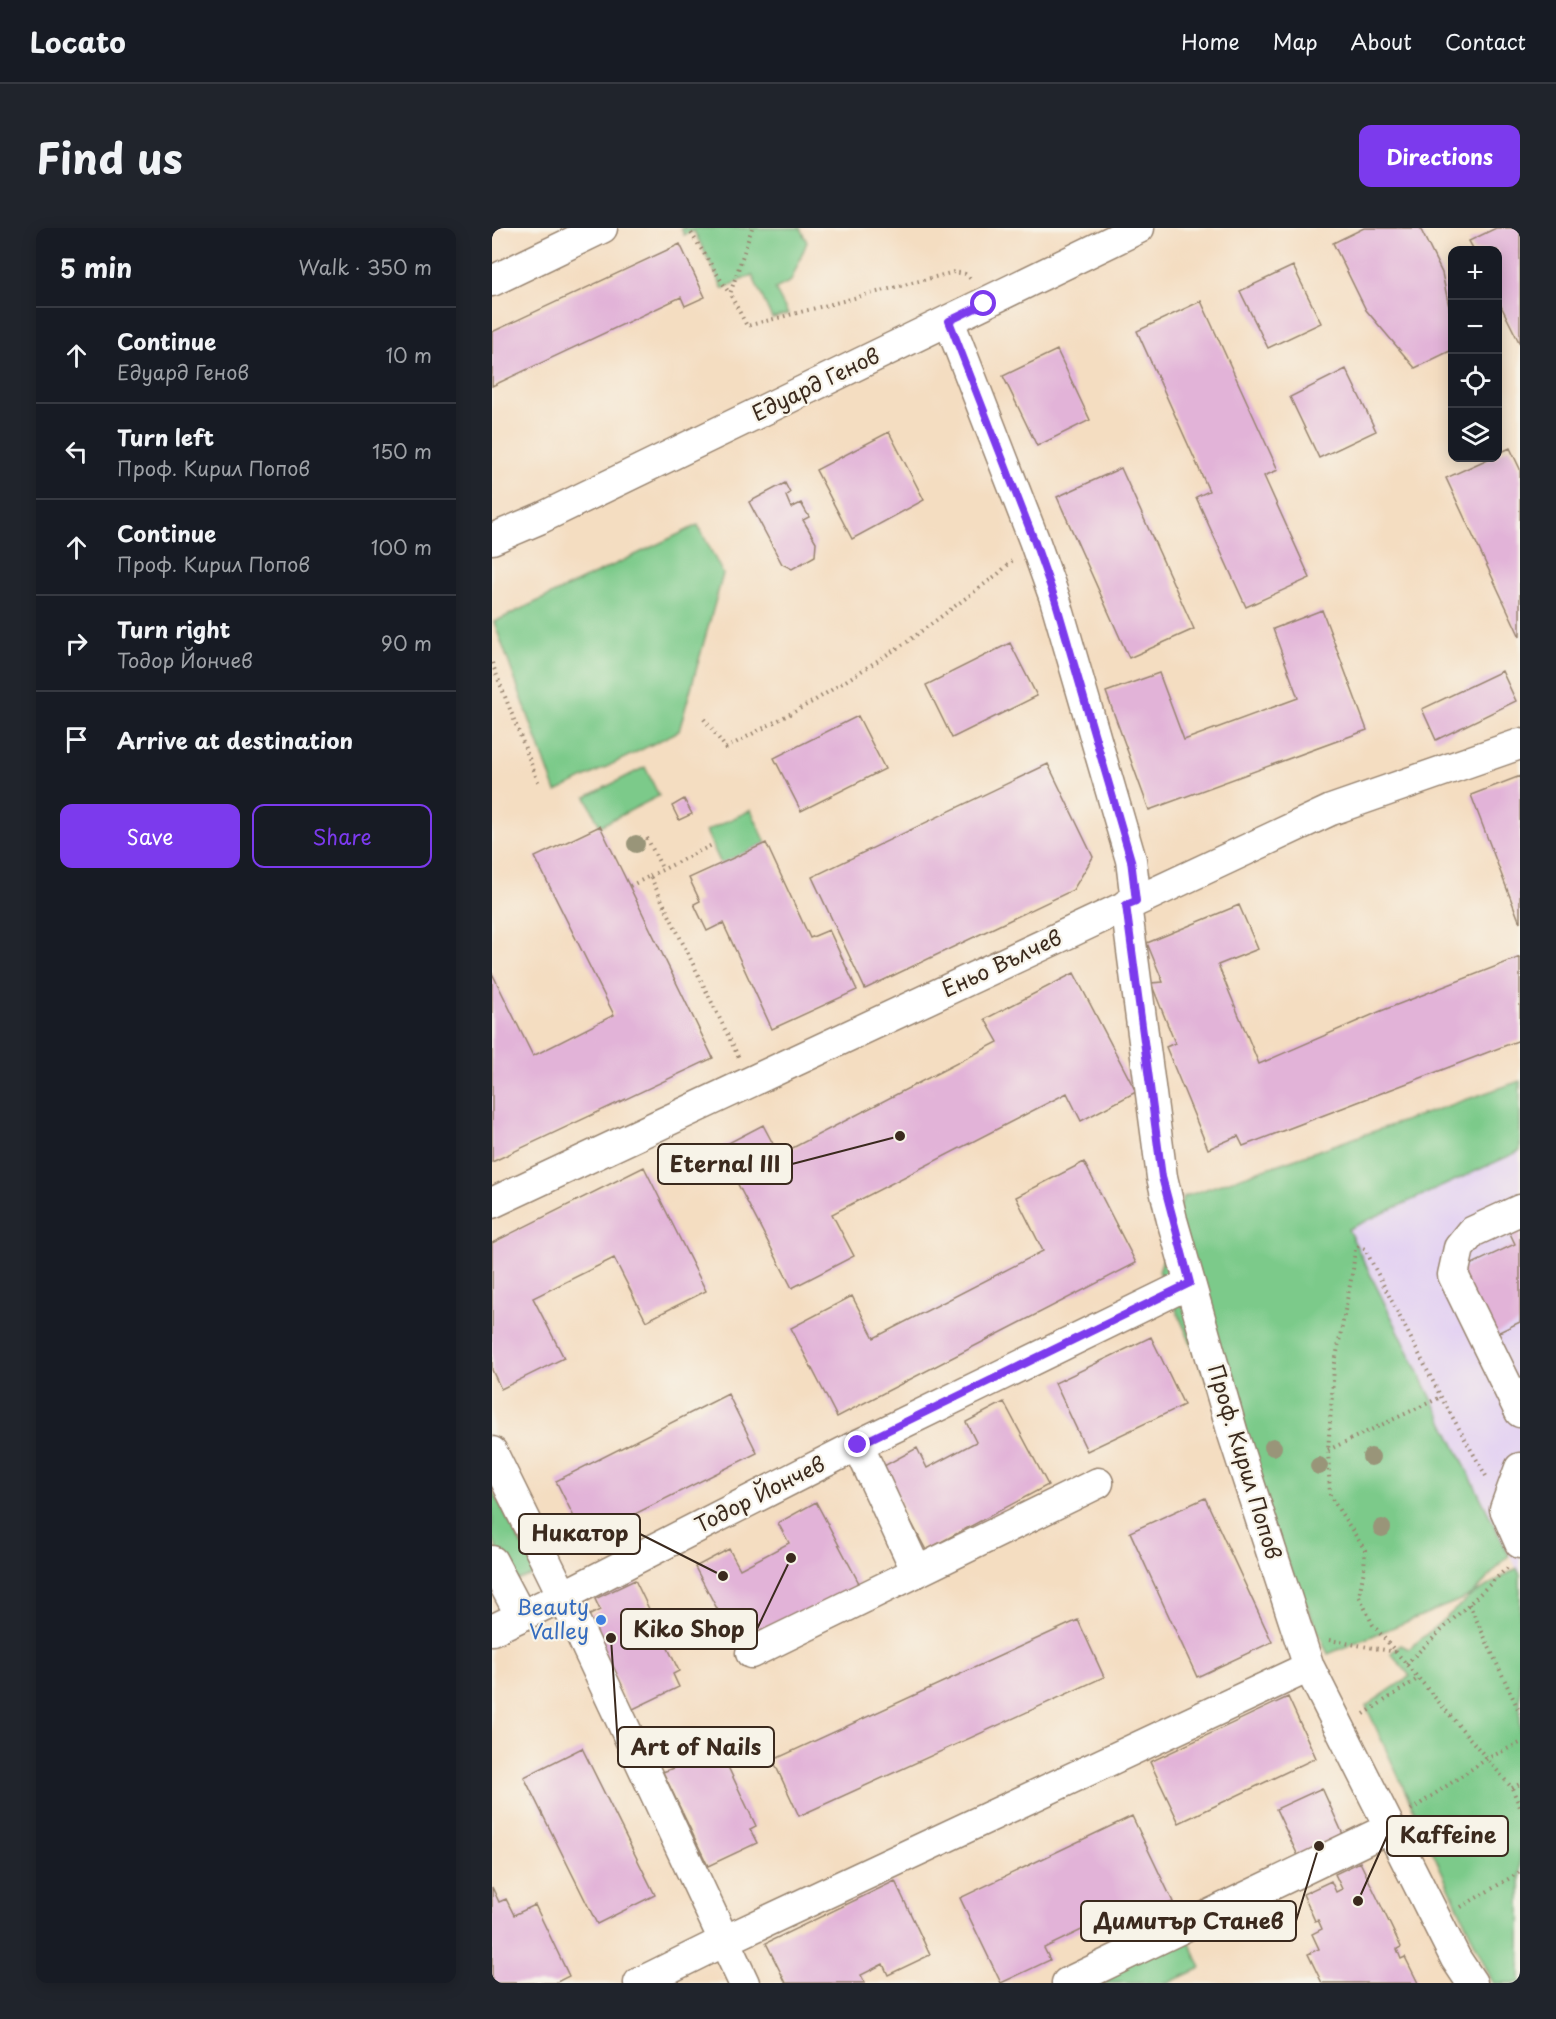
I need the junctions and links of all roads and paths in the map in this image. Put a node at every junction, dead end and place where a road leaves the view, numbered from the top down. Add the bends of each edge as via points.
1 (602, 228) edge
2 (689, 228) edge
3 (752, 228) edge
4 (1140, 228) edge
5 (492, 281) edge
6 (729, 294) junction
7 (984, 304) junction
8 (949, 321) junction
9 (492, 539) edge
10 (1034, 540) junction
11 (492, 663) edge
12 (704, 719) dead end
13 (1520, 744) edge
14 (539, 784) dead end
15 (647, 837) dead end
16 (712, 846) dead end
17 (663, 870) junction
18 (650, 876) junction
19 (630, 886) dead end
20 (1131, 903) junction
21 (751, 1082) junction
22 (492, 1203) edge
23 (1520, 1209) edge
24 (1190, 1283) junction
25 (1441, 1396) junction
26 (1520, 1413) edge
27 (858, 1445) junction
28 (1328, 1450) junction
29 (492, 1452) edge
30 (1520, 1468) edge
31 (1098, 1483) dead end
32 (1505, 1509) junction
33 (1516, 1553) edge
34 (492, 1560) edge
35 (917, 1572) junction
36 (563, 1596) junction
37 (1469, 1604) junction
38 (521, 1616) junction
39 (492, 1630) edge
40 (1298, 1634) junction
41 (1396, 1652) junction
42 (751, 1653) dead end
43 (1406, 1664) junction
44 (1309, 1667) junction
45 (1419, 1678) junction
46 (1380, 1704) dead end
47 (1520, 1713) edge
48 (1520, 1743) edge
49 (1488, 1758) junction
50 (1520, 1784) edge
51 (1512, 1788) junction
52 (1417, 1806) dead end
53 (1520, 1807) edge
54 (1390, 1828) junction
55 (1520, 1872) edge
56 (1465, 1905) dead end
57 (724, 1941) junction
58 (639, 1983) edge
59 (744, 1983) edge
60 (1067, 1983) edge
61 (1472, 1983) edge

1 - 5 street
2 - 6 path
3 - 6 path
4 - 7 street, Едуард Генов
6 - 7 path via 747,326 954,272 965,274 972,281
7 - 8 street, Едуард Генов
8 - 9 street, Едуард Генов
8 - 10 street, Проф. Кирил Попов
10 - 12 path via 998,574 907,642 814,701 726,748
10 - 20 street, Проф. Кирил Попов via 1131,860
11 - 14 path
13 - 20 street, Еньо Вълчев via 1331,810
15 - 17 path
16 - 17 path
17 - 18 path
18 - 19 path
18 - 21 path
20 - 21 street, Еньо Вълчев
20 - 24 street, Проф. Кирил Попов via 1162,1177
21 - 22 street, Еньо Вълчев
23 - 26 street via 1472,1232 1459,1248 1453,1275
24 - 27 street, Тодор Йончев
24 - 40 street, Проф. Кирил Попов via 1233,1434
25 - 28 path
25 - 28 path via 1365,1249 1359,1246 1353,1257 1334,1368
25 - 32 path
27 - 35 street
27 - 36 street, Тодор Йончев
28 - 41 path via 1330,1496 1365,1550 1359,1596 1372,1624
29 - 36 street
30 - 32 street
31 - 35 street
32 - 33 street
33 - 37 path
34 - 38 street
35 - 42 street
36 - 38 street, Тодор Йончев
36 - 57 street
37 - 43 path
37 - 47 path
38 - 39 street, Тодор Йончев
40 - 41 path
40 - 44 street, Проф. Кирил Попов
41 - 43 path
43 - 45 path
44 - 54 street, Проф. Кирил Попов
44 - 57 street
45 - 46 path
45 - 49 path
48 - 49 path
49 - 51 path
49 - 52 path
50 - 51 path
51 - 53 path
54 - 60 street
54 - 61 street, Проф. Кирил Попов
55 - 56 path
57 - 58 street
57 - 59 street

